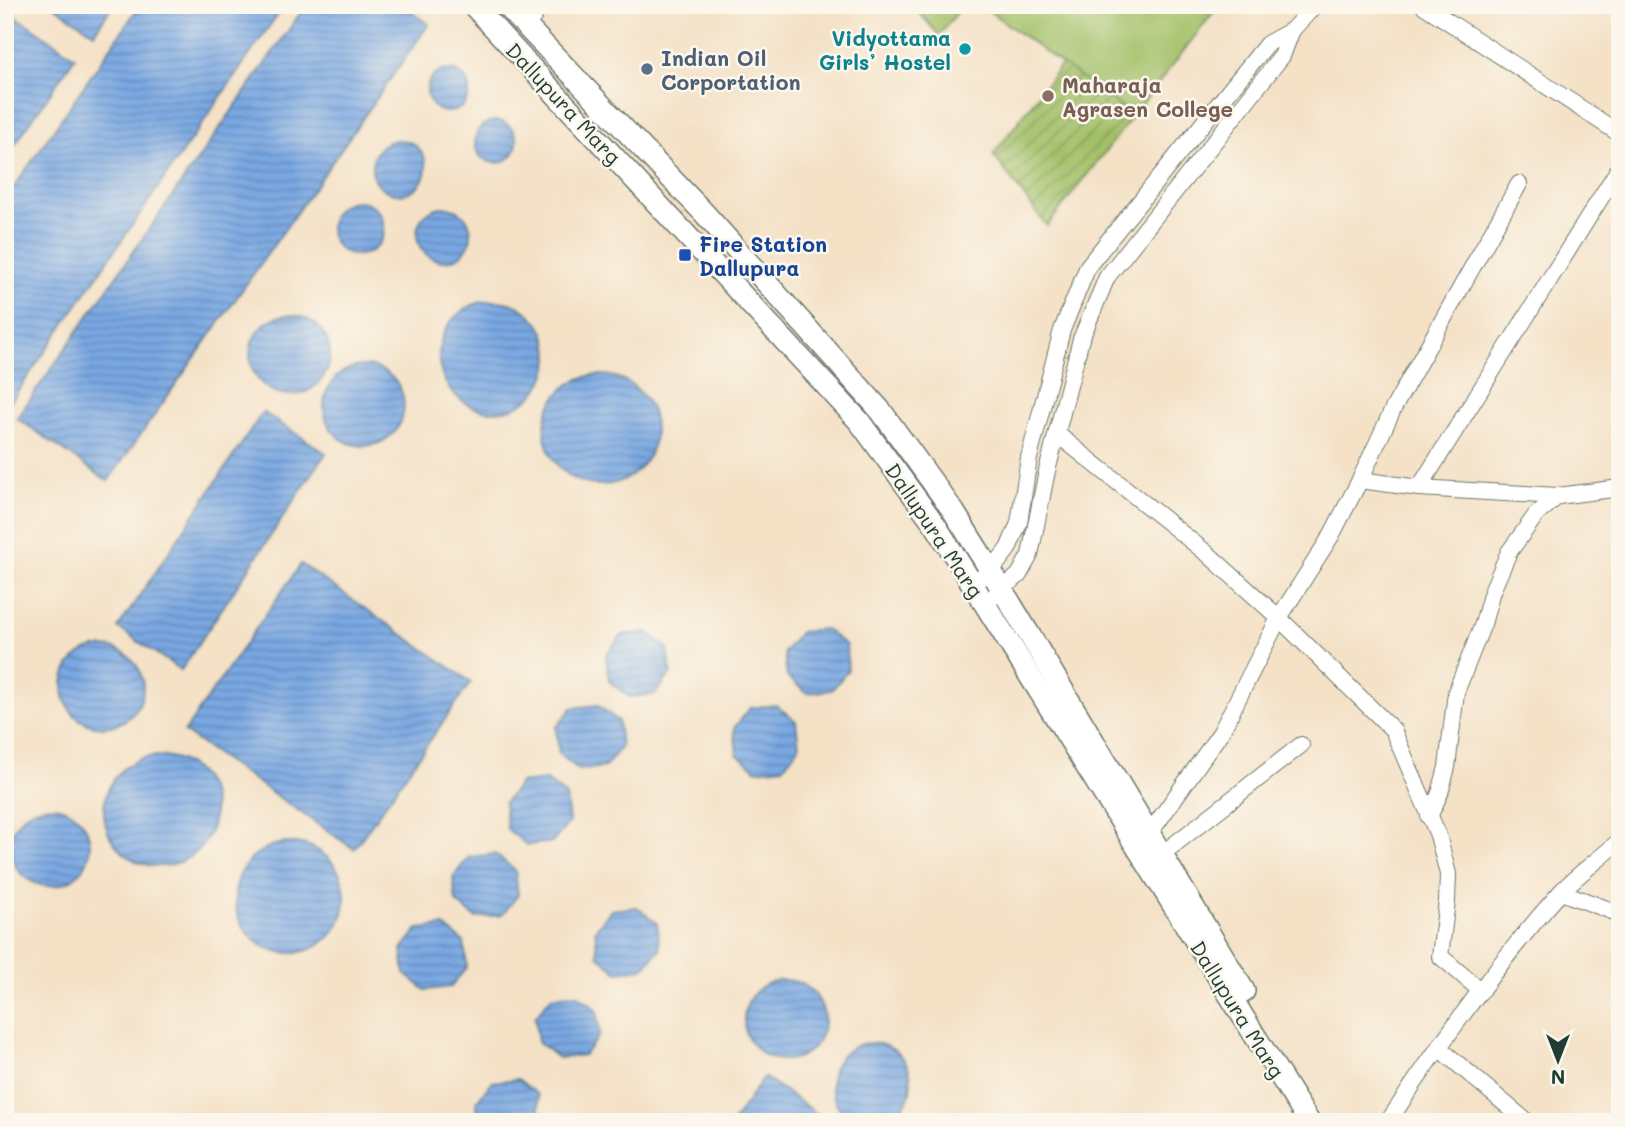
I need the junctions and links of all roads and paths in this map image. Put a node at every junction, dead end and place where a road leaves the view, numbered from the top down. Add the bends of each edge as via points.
1 (473, 5) edge
2 (506, 5) edge
3 (1315, 5) edge
4 (1423, 5) edge
5 (525, 15) edge
6 (1292, 30) junction
7 (1620, 134) edge
8 (1620, 167) edge
9 (1520, 184) dead end
10 (1057, 434) junction
11 (1360, 480) junction
12 (1419, 488) junction
13 (1620, 488) edge
14 (1559, 496) junction
15 (991, 571) junction
16 (972, 584) junction
17 (1001, 590) junction
18 (984, 604) junction
19 (1279, 618) junction
20 (1301, 745) dead end
21 (1429, 817) junction
22 (1150, 833) junction
23 (1620, 841) edge
24 (1162, 854) junction
25 (1561, 892) junction
26 (1620, 914) edge
27 (1481, 991) junction
28 (1440, 1049) junction
29 (1309, 1122) edge
30 (1322, 1122) edge
31 (1388, 1122) edge
32 (1527, 1122) edge

1 - 16 main road, Dallupura Marg via 859,421
2 - 5 main road, Dallupura Marg
3 - 6 street
4 - 7 street
5 - 15 main road, Dallupura Marg via 881,411
6 - 10 street via 1282,56 1107,277 1082,339
6 - 15 street via 1267,44 1088,266 1062,330 1029,458 1019,523 1008,549
8 - 12 street
9 - 11 street via 1394,407
10 - 17 street via 1030,555 1019,575
10 - 19 street via 1209,555
11 - 12 street
11 - 19 street
12 - 14 street
13 - 14 street
14 - 21 street via 1536,515 1509,552 1492,591 1456,692 1447,766
15 - 16 street
15 - 17 main road, Dallupura Marg
16 - 18 main road, Dallupura Marg
17 - 18 street
17 - 22 main road, Dallupura Marg
18 - 29 main road, Dallupura Marg
19 - 21 street via 1393,730
19 - 22 street via 1221,732
20 - 24 street
21 - 27 street via 1448,874 1440,956
22 - 24 main road, Dallupura Marg
23 - 25 street
24 - 30 main road, Dallupura Marg
25 - 26 street
25 - 27 street
27 - 28 street
28 - 31 street
28 - 32 street

